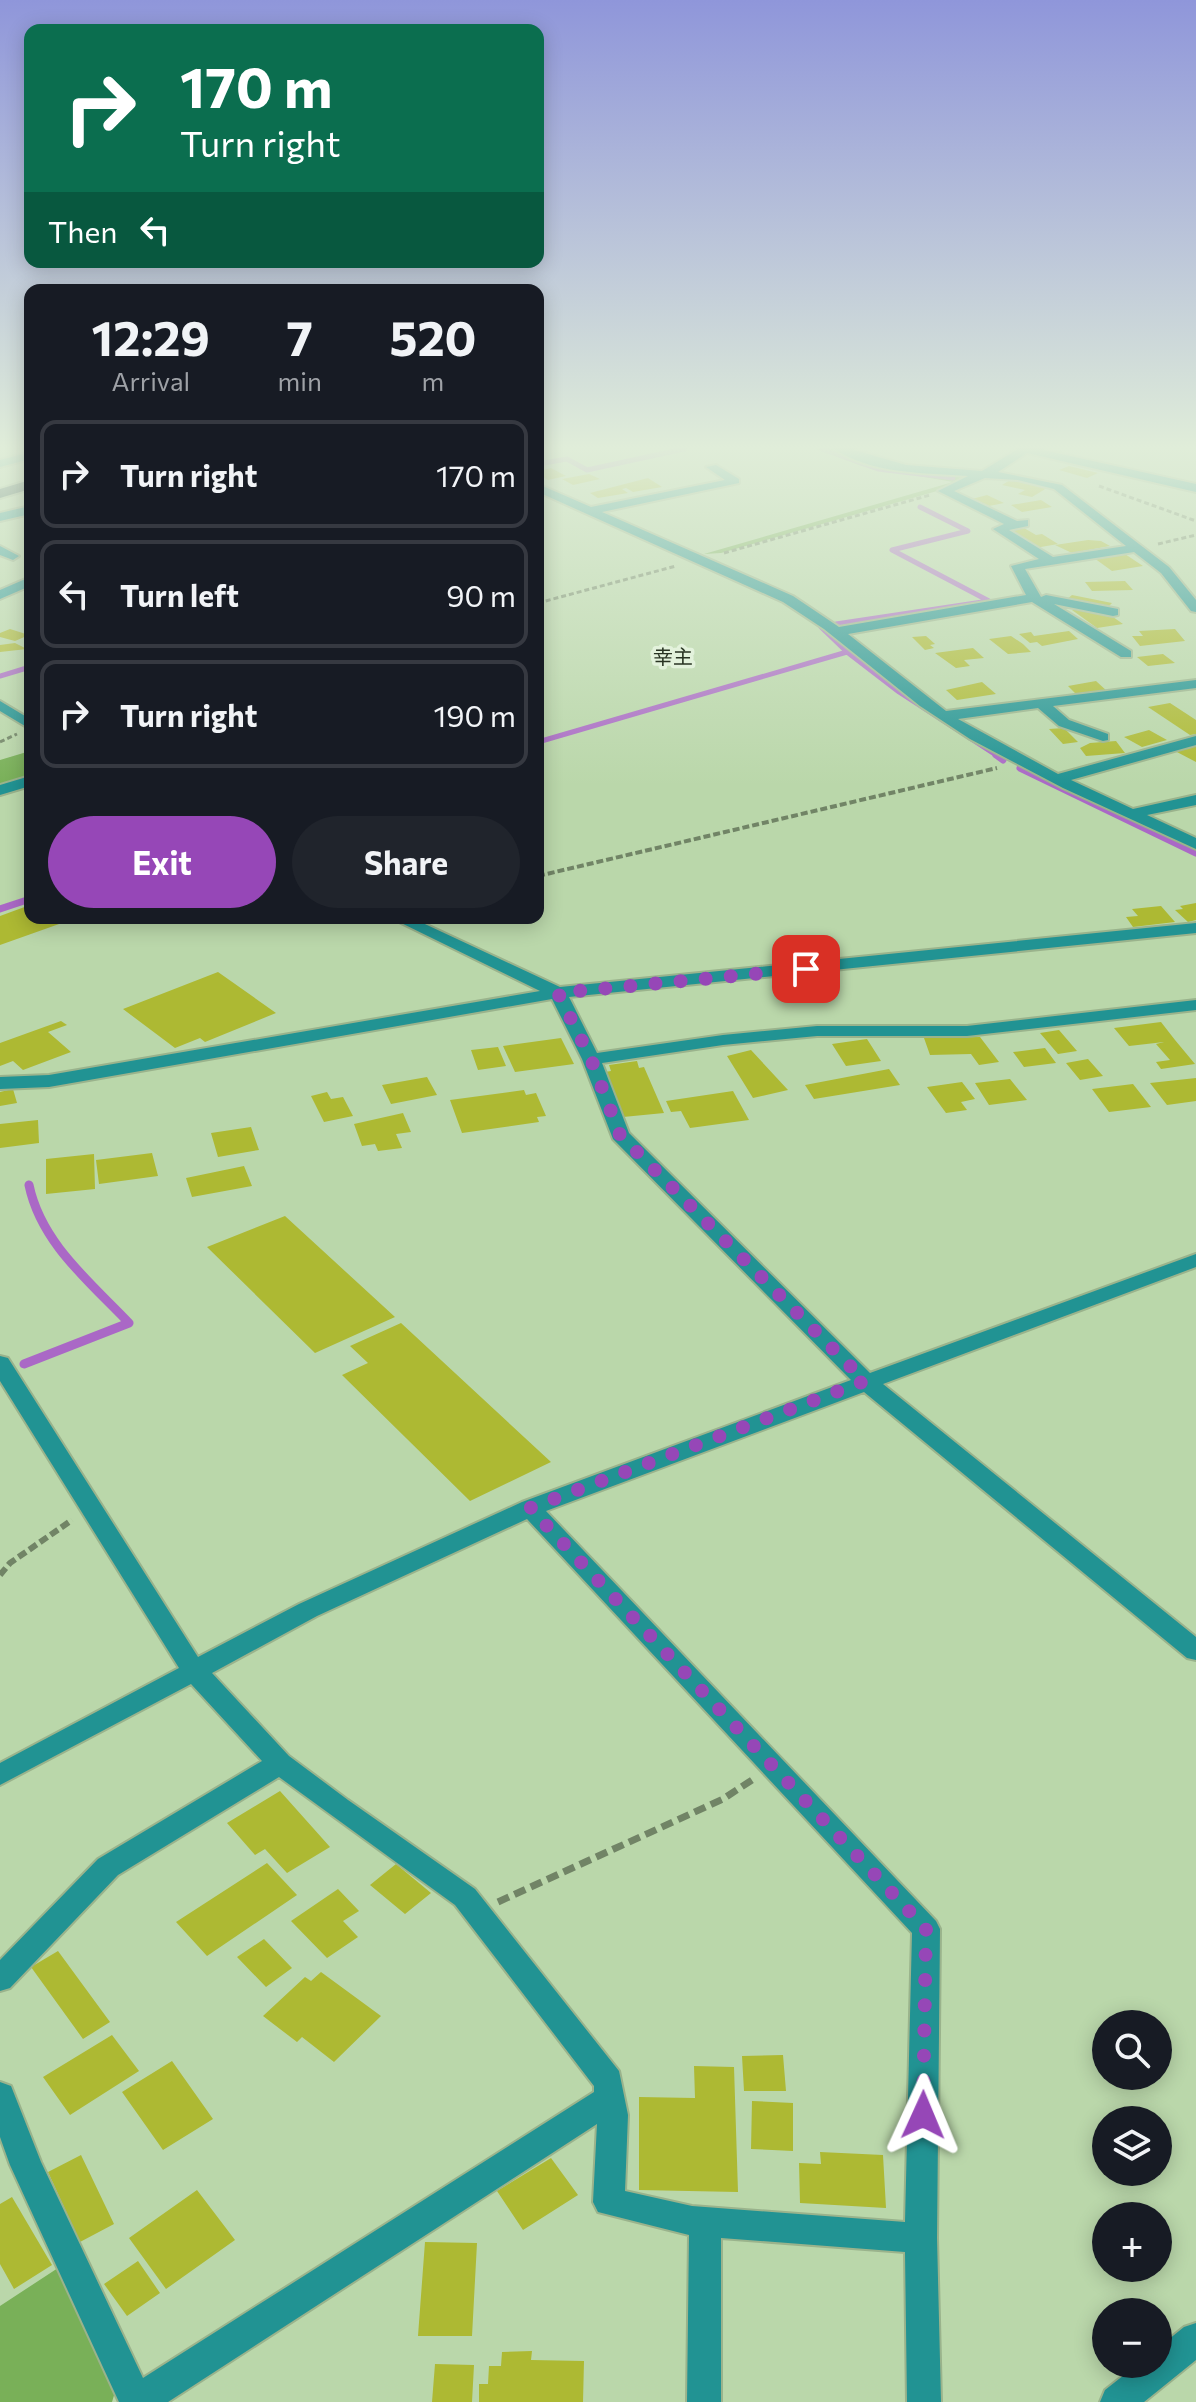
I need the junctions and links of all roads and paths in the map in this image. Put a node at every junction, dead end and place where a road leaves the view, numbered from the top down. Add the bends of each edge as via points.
1 (698, 561) edge
2 (704, 561) edge
3 (1043, 561) edge
4 (1154, 561) edge
5 (24, 584) edge
6 (0, 595) edge
7 (1034, 598) junction
8 (544, 601) edge
9 (1196, 608) edge
10 (1113, 612) dead end
11 (835, 632) junction
12 (1126, 654) dead end
13 (1196, 684) edge
14 (1041, 704) junction
15 (0, 705) edge
16 (944, 716) junction
17 (24, 721) edge
18 (1103, 737) dead end
19 (1196, 740) edge
20 (1021, 762) junction
21 (1057, 779) junction
22 (24, 783) edge
23 (0, 790) edge
24 (1196, 800) edge
25 (1132, 814) junction
26 (1196, 844) edge
27 (544, 875) edge
28 (412, 924) edge
29 (1196, 928) edge
30 (558, 993) junction
31 (1196, 1005) edge
32 (591, 1059) junction
33 (0, 1083) edge
34 (1196, 1260) edge
35 (0, 1363) edge
36 (865, 1381) junction
37 (90, 1508) junction
38 (530, 1508) junction
39 (0, 1575) edge
40 (1196, 1651) edge
41 (194, 1671) junction
42 (280, 1763) junction
43 (773, 1766) junction
44 (0, 1775) edge
45 (477, 1912) junction
46 (0, 1979) edge
47 (0, 2096) edge
48 (611, 2098) junction
49 (705, 2222) junction
50 (921, 2238) junction
51 (1195, 2342) edge
52 (137, 2402) edge
53 (704, 2402) edge
54 (924, 2402) edge
55 (1117, 2402) edge

1 - 8 path
2 - 11 street via 788,599
3 - 7 street via 1017,566
4 - 9 street
5 - 6 street
7 - 10 street
7 - 11 street
7 - 12 street
11 - 16 street
13 - 14 street
14 - 16 street
14 - 18 street via 1064,723
15 - 17 street
16 - 20 street
19 - 21 street
20 - 21 street
20 - 27 path
21 - 25 street
22 - 23 street
24 - 25 street
25 - 26 street
28 - 30 street
29 - 30 street
30 - 32 street
30 - 33 street via 49,1081
31 - 32 street via 967,1031 817,1031
32 - 36 street via 620,1135
34 - 36 street
35 - 37 street
36 - 38 street
36 - 40 street
37 - 39 path
37 - 41 street
38 - 41 street via 308,1610
38 - 43 street
41 - 42 street
41 - 44 street
42 - 45 street via 465,1897
42 - 46 street via 108,1867
43 - 45 path via 723,1799
43 - 50 street via 926,1929
45 - 48 street via 608,2081
47 - 52 street via 26,2165
48 - 49 street via 609,2202
48 - 52 street
49 - 50 street
49 - 53 street
50 - 54 street
51 - 55 street

